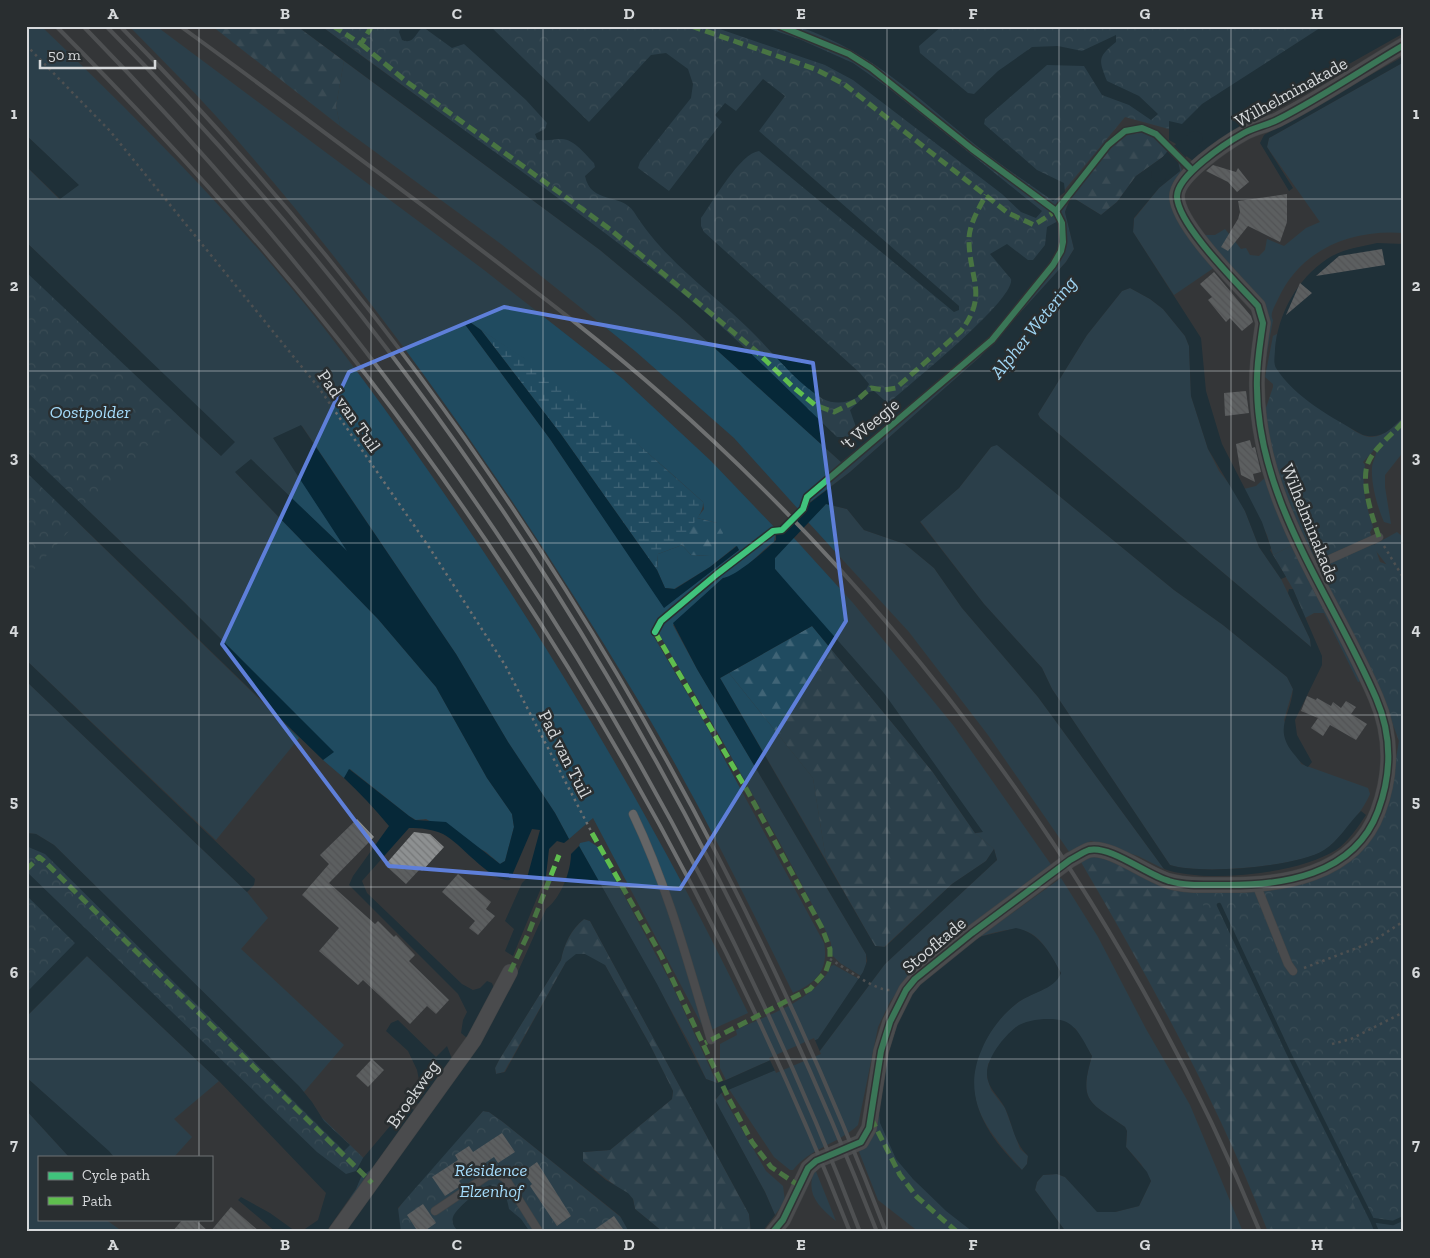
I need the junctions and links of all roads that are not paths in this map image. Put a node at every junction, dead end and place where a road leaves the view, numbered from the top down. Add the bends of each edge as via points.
1 (1404, 45) edge
2 (1379, 537) road end
3 (1310, 568) junction
4 (633, 814) dead end
5 (1184, 883) joint
6 (1256, 884) junction
7 (1293, 971) road end
8 (510, 972) dead end
9 (711, 1040) dead end
10 (435, 1210) dead end
11 (336, 1232) edge
12 (539, 1232) edge
13 (773, 1232) edge

1 - 3 street, Wilhelminakade via 1279,119 1244,133 1192,170 1179,185 1176,196 1189,226 1262,314 1256,389 1262,435 1279,494
2 - 3 lane, Wilhelminakade
3 - 6 street, Wilhelminakade via 1381,710 1388,740 1388,778 1375,820 1348,855 1309,875
4 - 9 lane via 654,858 672,908
5 - 6 street, Wilhelminakade
5 - 13 street, Stoofkade via 1151,875 1106,851 1087,850 1010,904 915,979 890,1022 881,1051 872,1118 861,1142 816,1161 808,1168 783,1220
6 - 7 lane
8 - 11 street, Broekweg via 474,1040
10 - 12 lane via 487,1176 497,1174 505,1178

